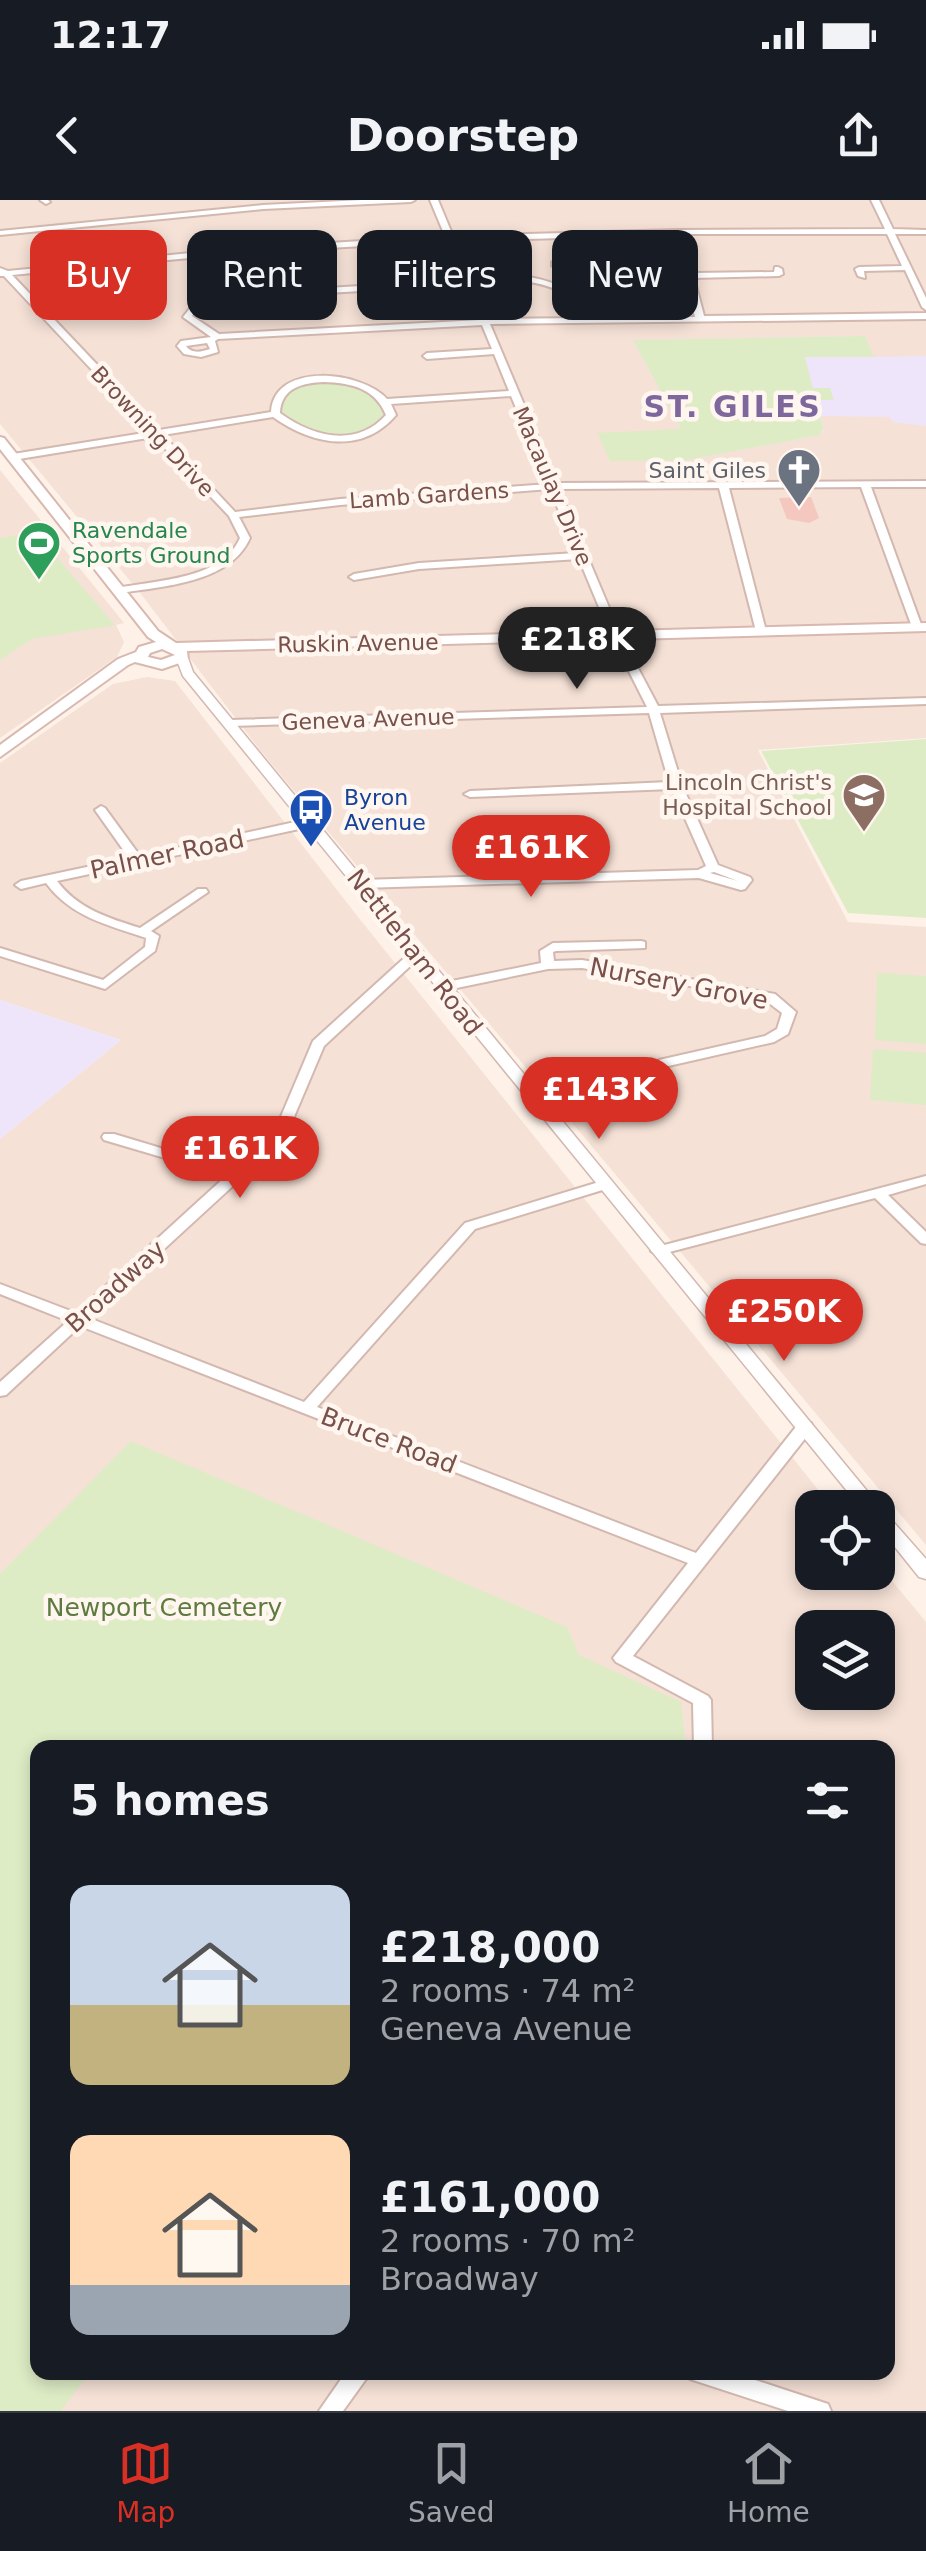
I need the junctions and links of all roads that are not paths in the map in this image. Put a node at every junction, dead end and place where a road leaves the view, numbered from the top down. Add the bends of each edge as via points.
1 (411, 200) edge
2 (434, 200) edge
3 (875, 200) edge
4 (330, 202) edge
5 (446, 230) edge
6 (0, 232) edge
7 (698, 232) edge
8 (889, 232) junction
9 (926, 232) edge
10 (357, 245) edge
11 (906, 268) junction
12 (859, 270) dead end
13 (2, 271) edge
14 (779, 274) dead end
15 (698, 275) edge
16 (357, 289) edge
17 (926, 307) edge
18 (698, 309) edge
19 (926, 316) edge
20 (700, 318) junction
21 (485, 322) junction
22 (496, 352) junction
23 (427, 356) dead end
24 (513, 393) junction
25 (387, 402) junction
26 (275, 414) junction
27 (154, 434) junction
28 (0, 441) edge
29 (13, 457) junction
30 (723, 484) junction
31 (865, 484) junction
32 (926, 484) edge
33 (554, 486) junction
34 (232, 515) junction
35 (583, 556) junction
36 (354, 577) dead end
37 (121, 590) junction
38 (922, 627) edge
39 (761, 631) junction
40 (153, 634) junction
41 (616, 636) junction
42 (180, 656) junction
43 (149, 658) junction
44 (926, 702) edge
45 (654, 710) junction
46 (230, 723) junction
47 (0, 752) edge
48 (676, 784) junction
49 (470, 794) dead end
50 (101, 810) dead end
51 (313, 822) junction
52 (137, 860) junction
53 (49, 879) junction
54 (361, 884) junction
55 (21, 885) dead end
56 (202, 892) dead end
57 (142, 932) junction
58 (641, 945) dead end
59 (0, 952) edge
60 (416, 954) junction
61 (548, 964) junction
62 (442, 988) junction
63 (664, 1063) dead end
64 (109, 1137) dead end
65 (237, 1174) junction
66 (926, 1180) edge
67 (604, 1185) junction
68 (878, 1192) junction
69 (926, 1240) edge
70 (658, 1251) junction
71 (0, 1289) edge
72 (79, 1319) junction
73 (0, 1391) edge
74 (307, 1408) junction
75 (805, 1426) junction
76 (857, 1490) edge
77 (895, 1535) edge
78 (699, 1561) junction
79 (926, 1572) edge
80 (704, 1740) edge
81 (354, 2380) edge
82 (723, 2380) edge
83 (330, 2411) edge
84 (820, 2411) edge

1 - 4 street
2 - 5 street, Macaulay Drive
3 - 8 street
4 - 6 street
7 - 8 street
8 - 9 street
8 - 11 street
10 - 13 street
11 - 12 street
11 - 17 street
13 - 27 street, Browning Drive
14 - 15 street
16 - 21 street via 224,298 198,304 186,317 212,336
18 - 20 street
19 - 20 street
20 - 21 street
21 - 22 street, Macaulay Drive
22 - 23 street
22 - 24 street, Macaulay Drive
24 - 25 street
24 - 33 street, Macaulay Drive
25 - 26 street via 349,381 314,380 279,393
25 - 26 street via 392,415 385,425 355,438 320,437
26 - 27 street
27 - 29 street
27 - 34 street, Browning Drive
28 - 29 main road, Nettleham Road
29 - 37 main road, Nettleham Road
30 - 31 street, Lamb Gardens
30 - 33 street, Lamb Gardens
30 - 39 street
31 - 32 street, Lamb Gardens
31 - 38 street
33 - 34 street, Lamb Gardens
33 - 35 street, Macaulay Drive
34 - 37 street, Browning Drive via 246,538 232,560
35 - 36 street via 419,566
35 - 41 street, Macaulay Drive
37 - 40 main road, Nettleham Road
38 - 39 main road, Ruskin Avenue
39 - 41 main road, Ruskin Avenue
40 - 42 main road, Nettleham Road
40 - 43 main road via 147,638
41 - 42 main road, Ruskin Avenue via 211,648
41 - 45 street, Macaulay Drive
42 - 43 main road, Ruskin Avenue
42 - 46 street, Nettleham Road
43 - 47 main road, Ruskin Avenue via 118,669
44 - 45 street, Geneva Avenue
45 - 46 street, Geneva Avenue
45 - 48 street, Macaulay Drive
46 - 51 street, Nettleham Road
48 - 49 street
48 - 54 street, Macaulay Drive via 706,870
50 - 52 street
51 - 52 street, Palmer Road
51 - 54 street, Nettleham Road
52 - 53 street, Palmer Road
53 - 55 street, Palmer Road
53 - 57 street via 78,911
54 - 60 street, Nettleham Road
56 - 57 street
57 - 59 street via 153,936 152,948 105,985
58 - 61 street via 553,947 546,951
60 - 62 street, Nettleham Road
60 - 65 street, Broadway via 318,1044 280,1135
61 - 62 street, Nursery Grove
61 - 63 street, Nursery Grove via 630,969 756,993 789,1012 783,1031 770,1038 678,1054
62 - 67 street, Nettleham Road
64 - 65 street
65 - 72 street, Broadway
66 - 68 street
67 - 70 street, Nettleham Road
67 - 74 street via 470,1226
68 - 69 street
68 - 70 street
70 - 75 street, Nettleham Road
71 - 72 street, Bruce Road
72 - 73 street, Broadway
72 - 74 street, Bruce Road
74 - 78 street, Bruce Road
75 - 76 street, Nettleham Road
75 - 78 street
77 - 79 street
78 - 80 street via 622,1658 702,1700
81 - 83 street
82 - 84 street

